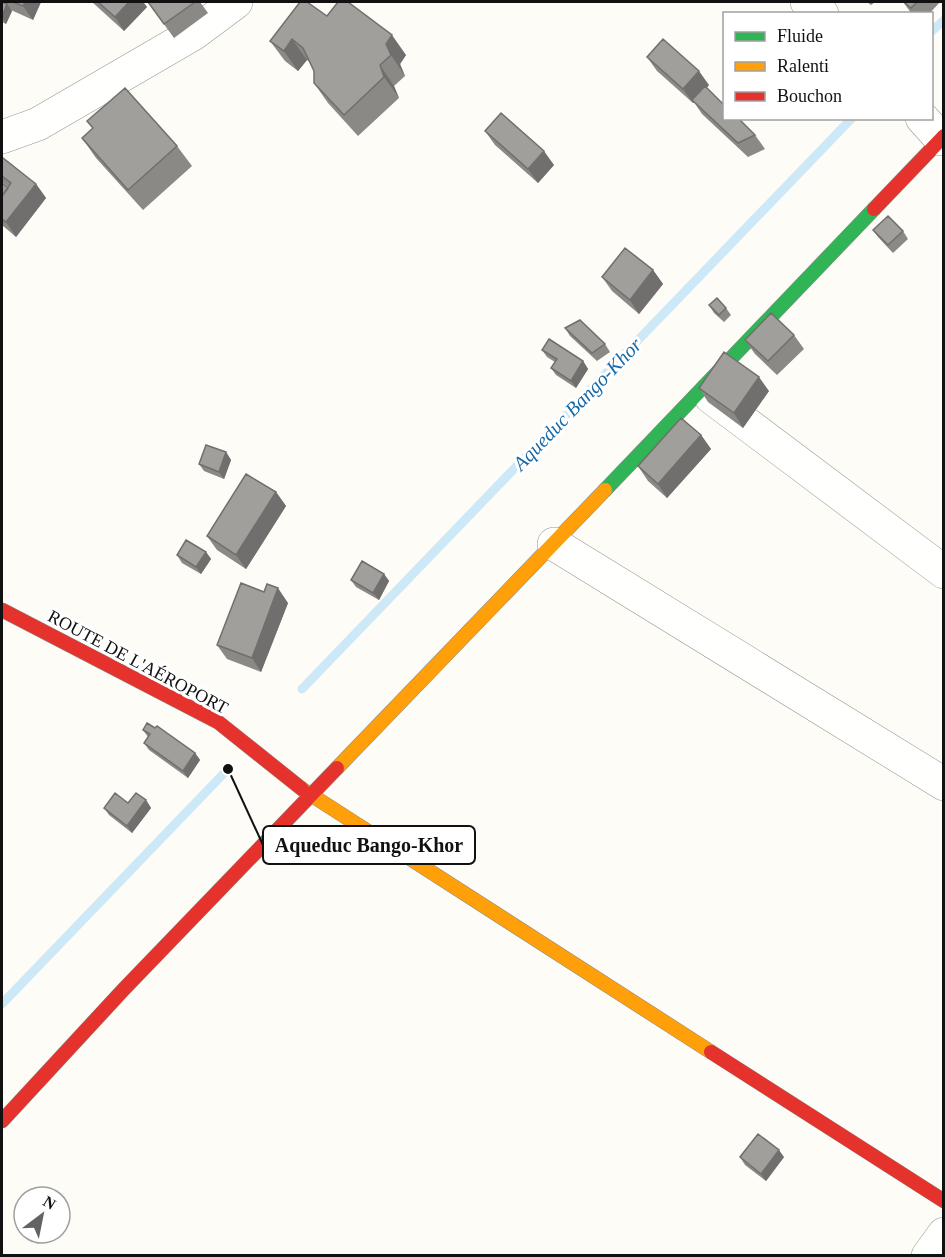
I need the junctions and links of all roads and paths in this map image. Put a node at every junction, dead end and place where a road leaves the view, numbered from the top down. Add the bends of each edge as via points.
1 (236, 2) edge
2 (807, 2) edge
3 (820, 12) edge
4 (935, 131) edge
5 (2, 137) edge
6 (700, 389) junction
7 (554, 544) junction
8 (944, 572) edge
9 (2, 610) edge
10 (944, 784) edge
11 (310, 796) junction
12 (2, 1121) edge
13 (944, 1201) edge
14 (944, 1234) edge
15 (928, 1256) edge

1 - 5 street via 193,34 48,118
2 - 3 street
4 - 6 street
6 - 7 street
6 - 8 street
7 - 10 street
7 - 11 street
9 - 11 street, ROUTE DE L'AÉROPORT via 218,722
11 - 12 street
11 - 13 street, ROUTE DE L'AÉROPORT
14 - 15 street

